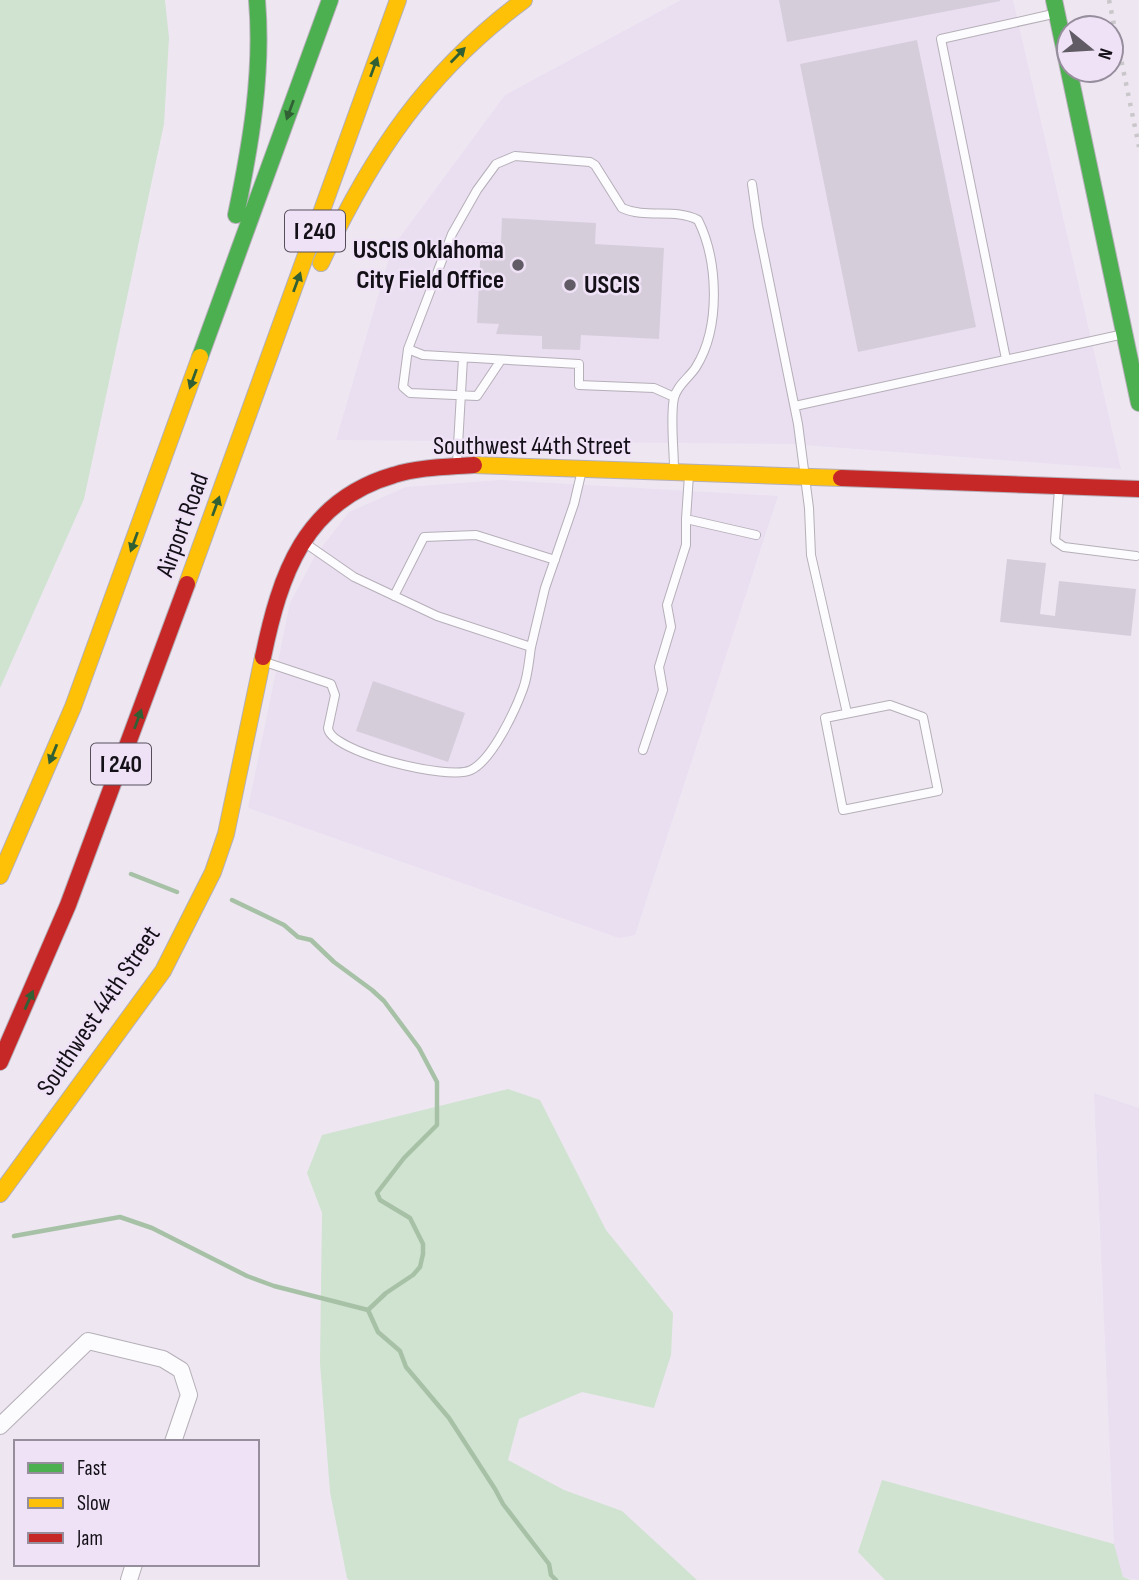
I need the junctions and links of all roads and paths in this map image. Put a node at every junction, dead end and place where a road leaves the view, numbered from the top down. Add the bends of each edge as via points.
1 (257, 0) edge
2 (330, 0) edge
3 (398, 0) edge
4 (524, 0) edge
5 (1055, 7) edge
6 (752, 184) dead end
7 (216, 315) junction
8 (1125, 334) junction
9 (408, 349) junction
10 (463, 358) junction
11 (1006, 359) junction
12 (500, 360) junction
13 (461, 395) junction
14 (674, 397) junction
15 (1139, 403) edge
16 (795, 406) junction
17 (233, 461) junction
18 (457, 467) junction
19 (583, 469) junction
20 (682, 472) junction
21 (805, 477) junction
22 (1059, 486) junction
23 (1139, 489) edge
24 (686, 519) junction
25 (756, 535) dead end
26 (302, 541) junction
27 (1136, 556) dead end
28 (555, 560) junction
29 (394, 596) junction
30 (531, 647) junction
31 (262, 662) junction
32 (847, 713) junction
33 (643, 750) dead end
34 (0, 876) edge
35 (0, 1062) edge
36 (0, 1194) edge
37 (0, 1426) edge
38 (174, 1440) edge

1 - 7 main road via 260,46 252,141
2 -> 7 main road, Airport Road / I 240
17 -> 3 main road, Airport Road / I 240
17 -> 4 main road via 331,241 371,167 434,80 468,45
5 - 8 main road
5 - 11 lane via 941,40
6 - 16 lane
7 -> 34 main road, Airport Road / I 240 via 73,707
8 - 11 lane
8 - 15 main road
9 - 10 lane
9 - 13 lane via 403,387 410,393
9 - 14 lane via 452,234 496,164 515,156 584,160 595,165 622,208 693,217 707,238 713,269 711,332 696,367
10 - 12 lane
10 - 13 lane
11 - 16 lane
12 - 13 lane via 477,396
12 - 14 lane via 579,364 579,384 654,388
13 - 18 lane
14 - 20 lane
16 - 21 lane
35 -> 17 main road, Airport Road / I 240 via 55,941
18 - 19 main road, Southwest 44th Street
18 - 26 main road, Southwest 44th Street via 408,471 372,484 342,501
19 - 20 main road, Southwest 44th Street
19 - 28 lane
20 - 21 main road, Southwest 44th Street
20 - 24 lane
21 - 22 main road, Southwest 44th Street
21 - 32 lane via 811,555
22 - 23 main road, Southwest 44th Street
22 - 27 lane via 1055,541 1063,547
24 - 25 lane
24 - 33 lane via 686,545 667,605 671,627 659,667 663,690
26 - 29 lane via 354,577
26 - 31 main road, Southwest 44th Street via 280,589
28 - 29 lane via 476,535 424,537
28 - 30 lane
29 - 30 lane via 437,616
30 - 31 lane via 524,687 497,740 472,770 453,774 353,750 333,739 328,733 335,695 331,684
31 - 36 main road, Southwest 44th Street via 226,834 213,872 163,971
32 - 32 lane via 890,705 923,716 938,791 844,810 825,718
37 - 38 street via 88,1341 163,1359 181,1370 188,1395

